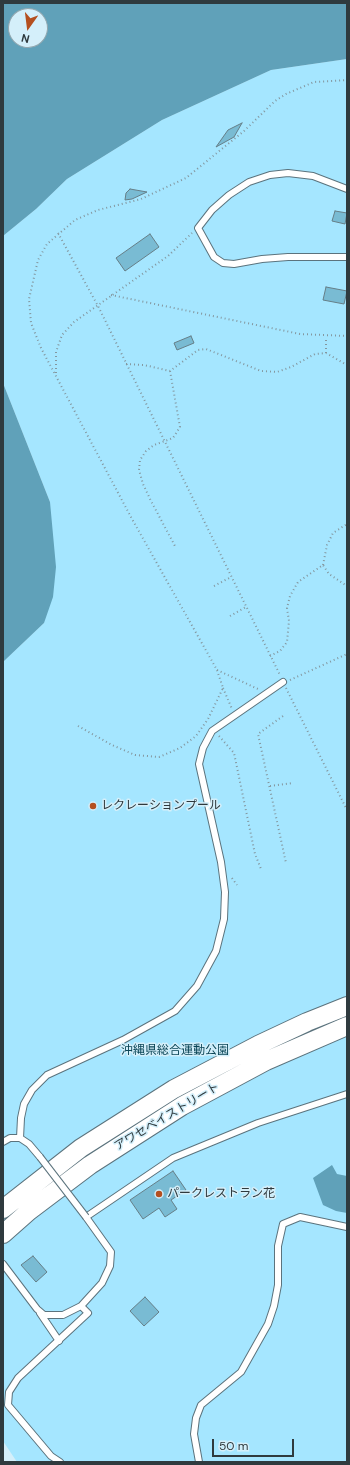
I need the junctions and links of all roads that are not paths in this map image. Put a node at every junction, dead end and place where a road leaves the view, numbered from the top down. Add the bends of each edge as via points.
1 (347, 189) edge
2 (347, 257) edge
3 (283, 682) road end
4 (347, 1006) edge
5 (347, 1026) edge
6 (347, 1094) edge
7 (20, 1138) junction
8 (3, 1142) edge
9 (3, 1209) edge
10 (86, 1217) junction
11 (347, 1227) edge
12 (3, 1234) edge
13 (3, 1264) edge
14 (81, 1306) junction
15 (37, 1309) junction
16 (59, 1341) junction
17 (60, 1462) edge
18 (199, 1462) edge

1 - 2 lane via 313,176 288,173 270,175 250,182 229,195 212,210 198,228 214,256 224,263 288,257
3 - 7 lane via 212,731 202,748 199,764 221,862 225,892 224,919 216,951 197,986 175,1011 123,1040 47,1076 32,1090 24,1104
4 - 9 main road, アワセベイストリート via 272,1039 174,1089 81,1148
5 - 12 main road, アワセベイストリート via 266,1061 182,1106 90,1165
6 - 10 lane via 258,1123 173,1158
7 - 8 lane via 10,1138
7 - 10 lane, bridge via 29,1144
10 - 14 lane via 111,1252 110,1266 102,1283
11 - 18 lane via 300,1217 283,1224 278,1246 278,1285 268,1324 241,1372 201,1405 194,1434
13 - 15 lane
14 - 15 lane via 63,1315 44,1314
14 - 16 lane via 88,1313
15 - 16 lane
16 - 17 lane via 18,1378 9,1392 8,1405 51,1456

